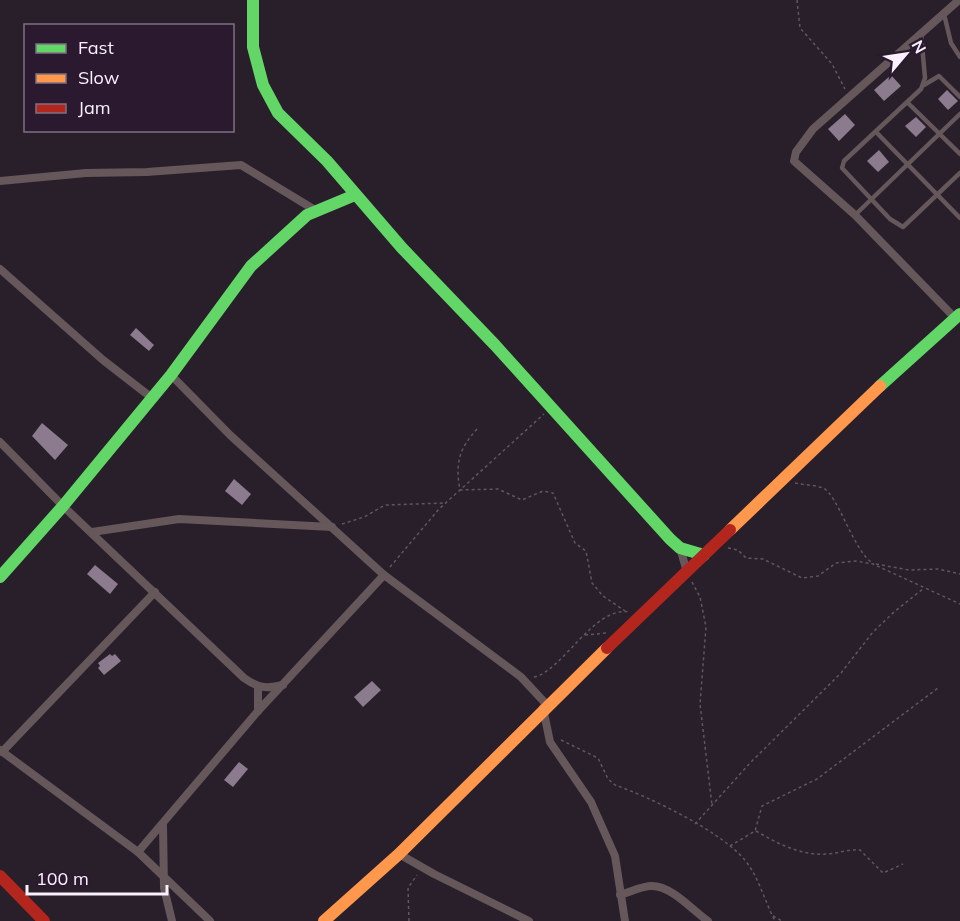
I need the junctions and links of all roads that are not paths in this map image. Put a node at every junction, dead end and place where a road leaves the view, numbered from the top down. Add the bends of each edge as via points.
1 (253, 0) edge
2 (959, 0) edge
3 (944, 14) junction
4 (921, 33) junction
5 (960, 57) edge
6 (924, 85) junction
7 (960, 97) edge
8 (908, 103) junction
9 (960, 114) edge
10 (877, 133) junction
11 (940, 135) junction
12 (960, 154) edge
13 (907, 164) junction
14 (960, 173) edge
15 (0, 181) edge
16 (355, 195) junction
17 (938, 195) junction
18 (870, 199) junction
19 (315, 210) junction
20 (855, 214) junction
21 (960, 218) edge
22 (0, 269) edge
23 (957, 316) edge
24 (171, 375) junction
25 (152, 398) junction
26 (0, 442) edge
27 (63, 506) junction
28 (332, 527) junction
29 (92, 532) junction
30 (680, 548) junction
31 (708, 552) junction
32 (687, 572) junction
33 (384, 575) junction
34 (0, 577) edge
35 (156, 592) junction
36 (283, 685) junction
37 (258, 687) junction
38 (545, 707) junction
39 (258, 711) junction
40 (1, 751) edge
41 (163, 825) junction
42 (138, 852) junction
43 (399, 854) junction
44 (164, 874) junction
45 (0, 876) edge
46 (620, 895) junction
47 (45, 921) edge
48 (172, 921) edge
49 (210, 921) edge
50 (324, 921) edge
51 (529, 921) edge
52 (626, 921) edge
53 (708, 921) edge

1 - 16 main road via 253,47 269,99
2 - 3 street
3 - 4 street
3 - 5 lane via 951,43
4 - 6 lane
4 - 20 street via 813,129 796,152 794,161
6 - 7 lane via 939,76
6 - 8 lane
8 - 10 lane
8 - 11 lane
9 - 11 lane
10 - 13 lane
10 - 18 lane via 841,165
11 - 12 lane
11 - 13 lane
13 - 17 lane
13 - 18 lane
14 - 17 lane
15 - 19 street via 241,165
16 - 19 main road
16 - 30 main road
17 - 18 lane via 903,227
17 - 21 lane
18 - 20 lane
19 - 24 main road via 251,266
20 - 23 street
22 - 25 street
23 - 31 main road
24 - 25 main road
24 - 28 street via 238,443
25 - 27 main road
26 - 27 street
27 - 29 street
27 - 34 main road
28 - 29 street via 179,519
28 - 33 street
29 - 35 street
30 - 31 main road
30 - 32 street
31 - 32 main road
32 - 38 main road
33 - 36 street
33 - 38 street via 521,677
35 - 37 street
35 - 40 street
36 - 37 street
36 - 39 street
37 - 39 street
38 - 43 main road
38 - 46 street via 546,734 577,778 603,826 618,867
39 - 41 street
40 - 42 street
41 - 42 street
41 - 44 street
42 - 44 street
43 - 50 main road
43 - 51 street
44 - 48 street
44 - 49 street
45 - 47 main road
46 - 52 street
46 - 53 street via 657,887

